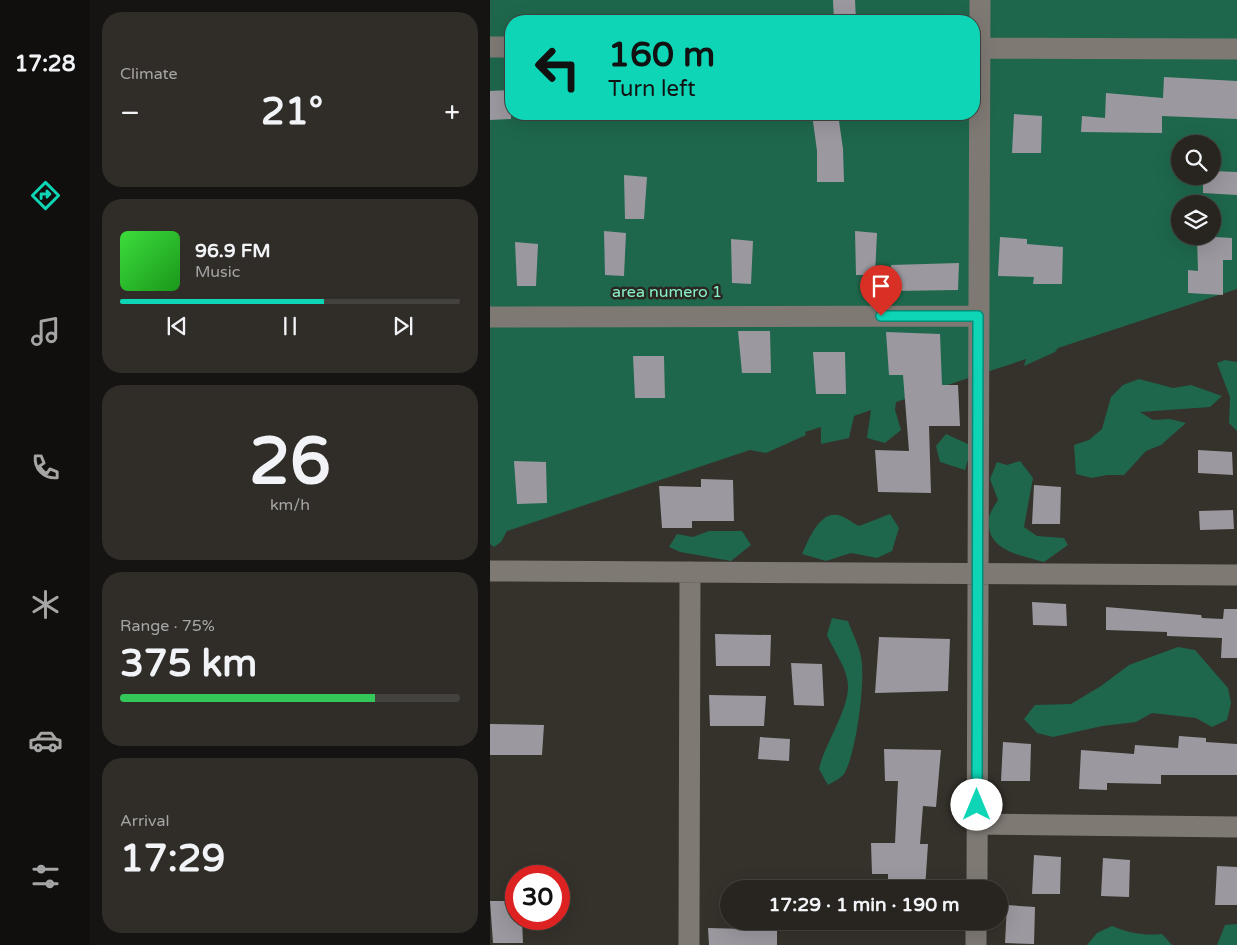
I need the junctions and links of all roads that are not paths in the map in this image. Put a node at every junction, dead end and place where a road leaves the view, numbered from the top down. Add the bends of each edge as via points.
1 (980, 0) edge
2 (979, 15) edge
3 (490, 47) edge
4 (505, 47) edge
5 (980, 48) edge
6 (1237, 49) edge
7 (977, 120) edge
8 (978, 316) junction
9 (490, 317) edge
10 (490, 571) edge
11 (690, 572) junction
12 (977, 574) junction
13 (1237, 575) edge
14 (977, 824) junction
15 (1237, 826) edge
16 (977, 880) edge
17 (976, 930) edge
18 (689, 945) edge
19 (976, 945) edge

1 - 2 street
3 - 4 street
5 - 6 street
7 - 8 street
8 - 9 street
8 - 12 street
10 - 11 street
11 - 12 street
11 - 18 street
12 - 13 street
12 - 14 street
14 - 15 street
14 - 16 street
17 - 19 street

